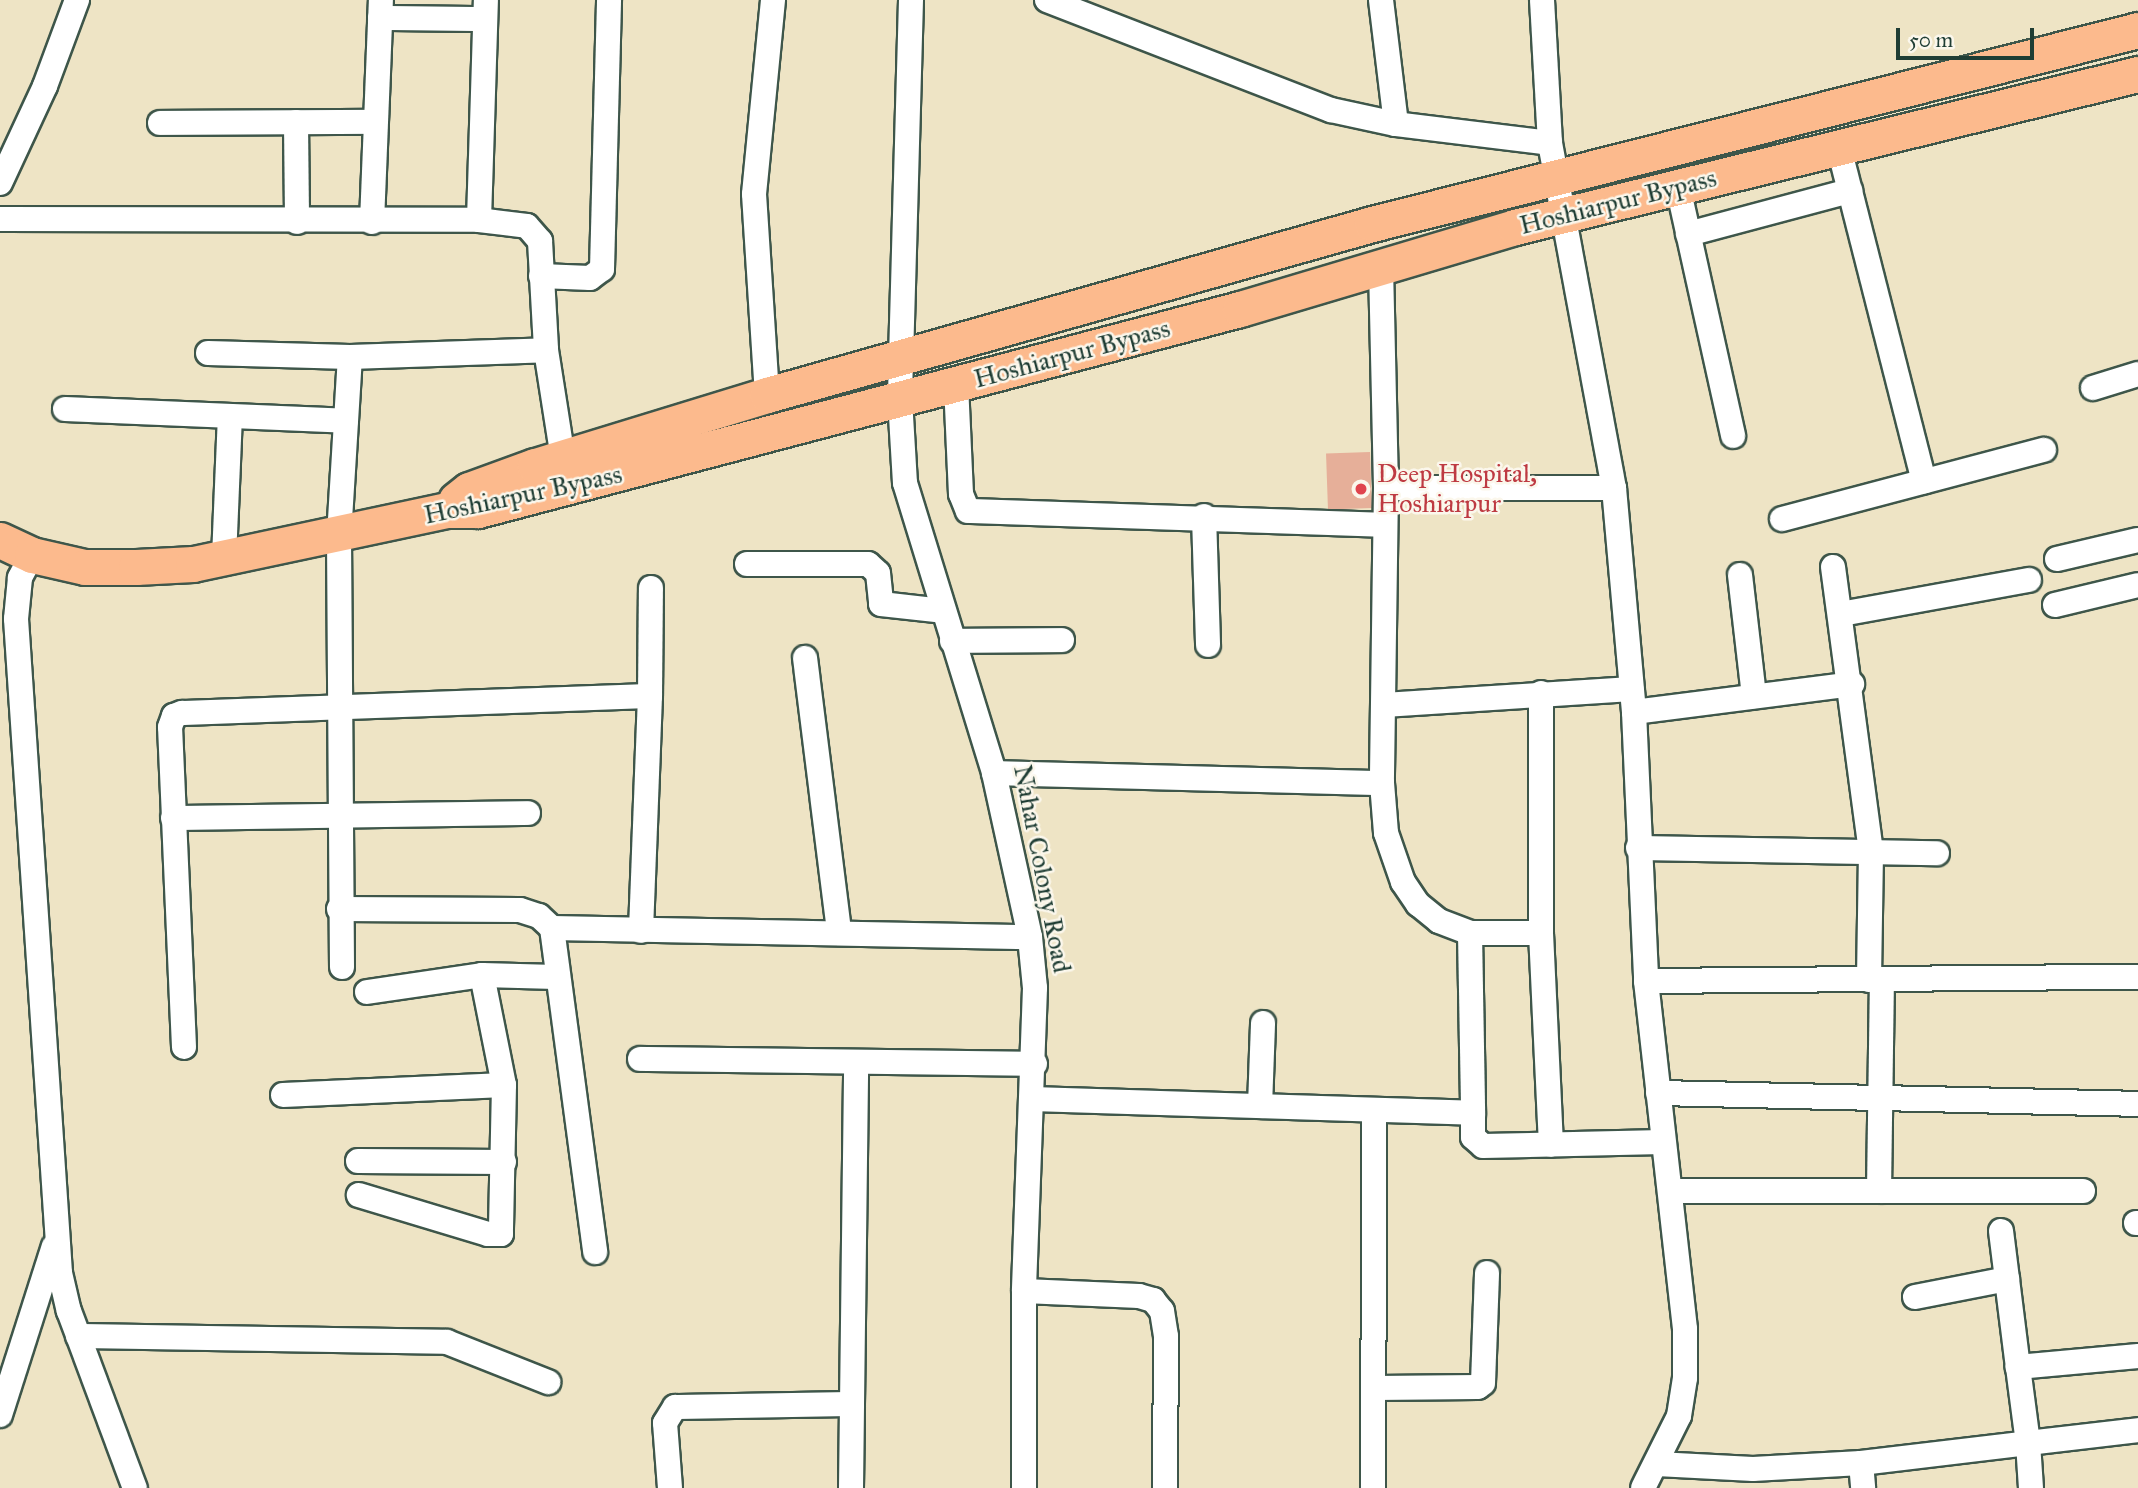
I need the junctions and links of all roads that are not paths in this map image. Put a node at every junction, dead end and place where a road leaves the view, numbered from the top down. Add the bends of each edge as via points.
1 (77, 0) edge
2 (609, 0) edge
3 (773, 0) edge
4 (911, 0) edge
5 (1046, 0) edge
6 (1381, 0) edge
7 (1542, 0) edge
8 (381, 9) edge
9 (485, 9) edge
10 (2138, 30) edge
11 (2138, 74) edge
12 (296, 122) junction
13 (373, 122) junction
14 (159, 123) dead end
15 (1395, 124) junction
16 (1550, 143) junction
17 (1839, 148) junction
18 (1558, 178) junction
19 (0, 183) edge
20 (1678, 187) junction
21 (1850, 191) junction
22 (1567, 214) junction
23 (0, 219) edge
24 (479, 220) junction
25 (297, 222) junction
26 (372, 222) junction
27 (1688, 234) junction
28 (1381, 267) junction
29 (541, 276) junction
30 (546, 350) junction
31 (208, 353) dead end
32 (350, 358) junction
33 (902, 359) junction
34 (2138, 374) edge
35 (956, 384) junction
36 (2093, 388) dead end
37 (767, 395) junction
38 (900, 399) junction
39 (65, 410) dead end
40 (230, 416) junction
41 (346, 421) junction
42 (1733, 436) dead end
43 (2044, 450) dead end
44 (563, 458) junction
45 (1924, 481) junction
46 (1386, 488) junction
47 (1614, 488) junction
48 (447, 510) junction
49 (1204, 516) junction
50 (1782, 519) dead end
51 (1384, 525) junction
52 (339, 536) junction
53 (0, 540) edge
54 (2138, 540) edge
55 (32, 555) junction
56 (224, 558) junction
57 (2057, 559) dead end
58 (747, 564) dead end
59 (1833, 568) dead end
60 (1740, 575) dead end
61 (2029, 580) dead end
62 (2138, 585) edge
63 (651, 589) dead end
64 (2055, 605) dead end
65 (943, 611) junction
66 (1841, 614) junction
67 (1062, 640) dead end
68 (952, 641) junction
69 (1208, 645) dead end
70 (805, 658) dead end
71 (1852, 684) junction
72 (1541, 693) junction
73 (650, 696) junction
74 (1754, 696) junction
75 (1633, 700) junction
76 (1384, 705) junction
77 (340, 707) junction
78 (995, 774) junction
79 (1382, 783) junction
80 (340, 812) junction
81 (528, 813) dead end
82 (173, 818) junction
83 (1638, 848) junction
84 (1871, 852) junction
85 (1937, 853) dead end
86 (339, 909) junction
87 (552, 928) junction
88 (641, 931) junction
89 (839, 931) junction
90 (1470, 933) junction
91 (1541, 933) junction
92 (1030, 937) junction
93 (342, 967) dead end
94 (482, 975) junction
95 (556, 977) junction
96 (2138, 977) edge
97 (1876, 980) junction
98 (1646, 981) junction
99 (367, 992) dead end
100 (1263, 1023) dead end
101 (184, 1046) dead end
102 (640, 1059) dead end
103 (856, 1064) junction
104 (1035, 1064) junction
105 (504, 1085) junction
106 (1658, 1093) junction
107 (283, 1095) dead end
108 (1032, 1099) junction
109 (1881, 1100) junction
110 (2138, 1104) edge
111 (1260, 1106) junction
112 (1374, 1110) junction
113 (1474, 1112) junction
114 (1663, 1142) junction
115 (1551, 1145) junction
116 (358, 1161) dead end
117 (504, 1162) junction
118 (1670, 1191) junction
119 (1879, 1191) junction
120 (2083, 1191) dead end
121 (359, 1195) dead end
122 (2001, 1231) dead end
123 (56, 1238) junction
124 (595, 1252) dead end
125 (1487, 1273) dead end
126 (2007, 1279) junction
127 (1024, 1291) junction
128 (1915, 1297) dead end
129 (78, 1336) junction
130 (2138, 1356) edge
131 (2018, 1367) junction
132 (548, 1382) dead end
133 (1377, 1388) junction
134 (852, 1404) junction
135 (0, 1415) edge
136 (2138, 1430) edge
137 (2028, 1443) junction
138 (1861, 1463) junction
139 (1657, 1464) junction
140 (1753, 1479) edge
141 (135, 1488) edge
142 (670, 1488) edge
143 (851, 1488) edge
144 (1024, 1488) edge
145 (1165, 1488) edge
146 (1373, 1488) edge
147 (1643, 1488) edge
148 (1863, 1488) edge
149 (2031, 1488) edge

1 - 19 street via 45,86
2 - 29 street via 602,269 590,278
3 - 37 street via 754,194
4 - 33 street, Nahar Colony Road
5 - 15 street via 1292,97
6 - 15 street
7 - 16 street
8 - 9 street
8 - 13 street
9 - 24 street
10 - 18 highway
11 - 17 highway, Hoshiarpur Bypass
12 - 13 street
12 - 14 street
12 - 25 street
13 - 26 street
15 - 16 street
16 - 18 street
17 - 20 highway, Hoshiarpur Bypass
17 - 21 street
18 - 22 street
18 - 33 highway via 1372,225
20 - 22 highway, Hoshiarpur Bypass
20 - 27 street
21 - 27 street
21 - 45 street
22 - 28 highway, Hoshiarpur Bypass
22 - 47 street
23 - 25 street
24 - 26 street
24 - 29 street via 514,222 535,231
25 - 26 street
27 - 42 street
28 - 35 highway, Hoshiarpur Bypass
28 - 46 street
29 - 30 street
30 - 32 street
30 - 44 street
31 - 32 street
32 - 41 street
33 - 37 highway
33 - 38 street, Nahar Colony Road
34 - 36 street
35 - 38 highway, Hoshiarpur Bypass
35 - 49 street via 961,494 968,512
37 - 44 highway
38 - 48 highway, Hoshiarpur Bypass via 478,510
38 - 65 street, Nahar Colony Road via 909,504
39 - 40 street
40 - 41 street
40 - 56 street
41 - 52 street
43 - 45 street
44 - 48 highway via 469,490
45 - 50 street
46 - 47 street
46 - 51 street
47 - 75 street
48 - 52 highway, Hoshiarpur Bypass
49 - 51 street
49 - 69 street
51 - 76 street
52 - 56 highway, Hoshiarpur Bypass
52 - 77 street
53 - 55 highway, Hoshiarpur Bypass
54 - 57 street
55 - 56 highway, Hoshiarpur Bypass via 85,567 136,568
55 - 123 street via 20,578 16,620
58 - 65 street via 868,564 878,573 881,604
59 - 66 street
60 - 74 street
61 - 66 street
62 - 64 street
63 - 73 street
65 - 68 street, Nahar Colony Road
66 - 71 street
67 - 68 street
68 - 78 street, Nahar Colony Road
70 - 89 street
71 - 74 street
71 - 84 street
72 - 75 street
72 - 76 street
72 - 91 street
73 - 77 street
73 - 88 street
74 - 75 street
75 - 83 street
76 - 79 street
77 - 80 street
77 - 82 street via 174,716 170,727
78 - 79 street
78 - 92 street, Nahar Colony Road
79 - 90 street via 1386,833 1403,882 1418,904 1439,921
80 - 81 street
80 - 82 street
80 - 86 street
82 - 101 street
83 - 84 street
83 - 98 street
84 - 85 street
84 - 97 street
86 - 87 street via 520,910 539,916
86 - 93 street
87 - 88 street
87 - 95 street
88 - 89 street
89 - 92 street
90 - 91 street
90 - 113 street
91 - 115 street
92 - 104 street, Nahar Colony Road
94 - 95 street
94 - 99 street
94 - 105 street
95 - 124 street
96 - 97 street
97 - 98 street
97 - 109 street
98 - 106 street
100 - 111 street
102 - 103 street
103 - 104 street
103 - 134 street
104 - 108 street, Nahar Colony Road
105 - 107 street
105 - 117 street
106 - 109 street
106 - 114 street
108 - 111 street
108 - 127 street, Nahar Colony Road
109 - 110 street
109 - 119 street
111 - 112 street
112 - 113 street
112 - 133 street
113 - 115 street via 1473,1137 1479,1146
114 - 115 street
114 - 118 street
116 - 117 street
117 - 121 street via 501,1234
118 - 119 street
118 - 139 street via 1685,1329 1685,1378 1679,1416
119 - 120 street
122 - 126 street
123 - 129 street via 60,1273
123 - 135 street
125 - 133 street via 1483,1383 1478,1387
126 - 128 street
126 - 131 street
127 - 144 street, Nahar Colony Road
127 - 145 street via 1139,1296 1153,1300 1162,1311 1166,1336
129 - 132 street via 447,1342
129 - 141 street
130 - 131 street
131 - 137 street
133 - 146 street
134 - 142 street via 675,1407 665,1423
134 - 143 street
136 - 137 street
137 - 138 street
137 - 149 street
138 - 140 street
138 - 148 street
139 - 140 street
139 - 147 street

